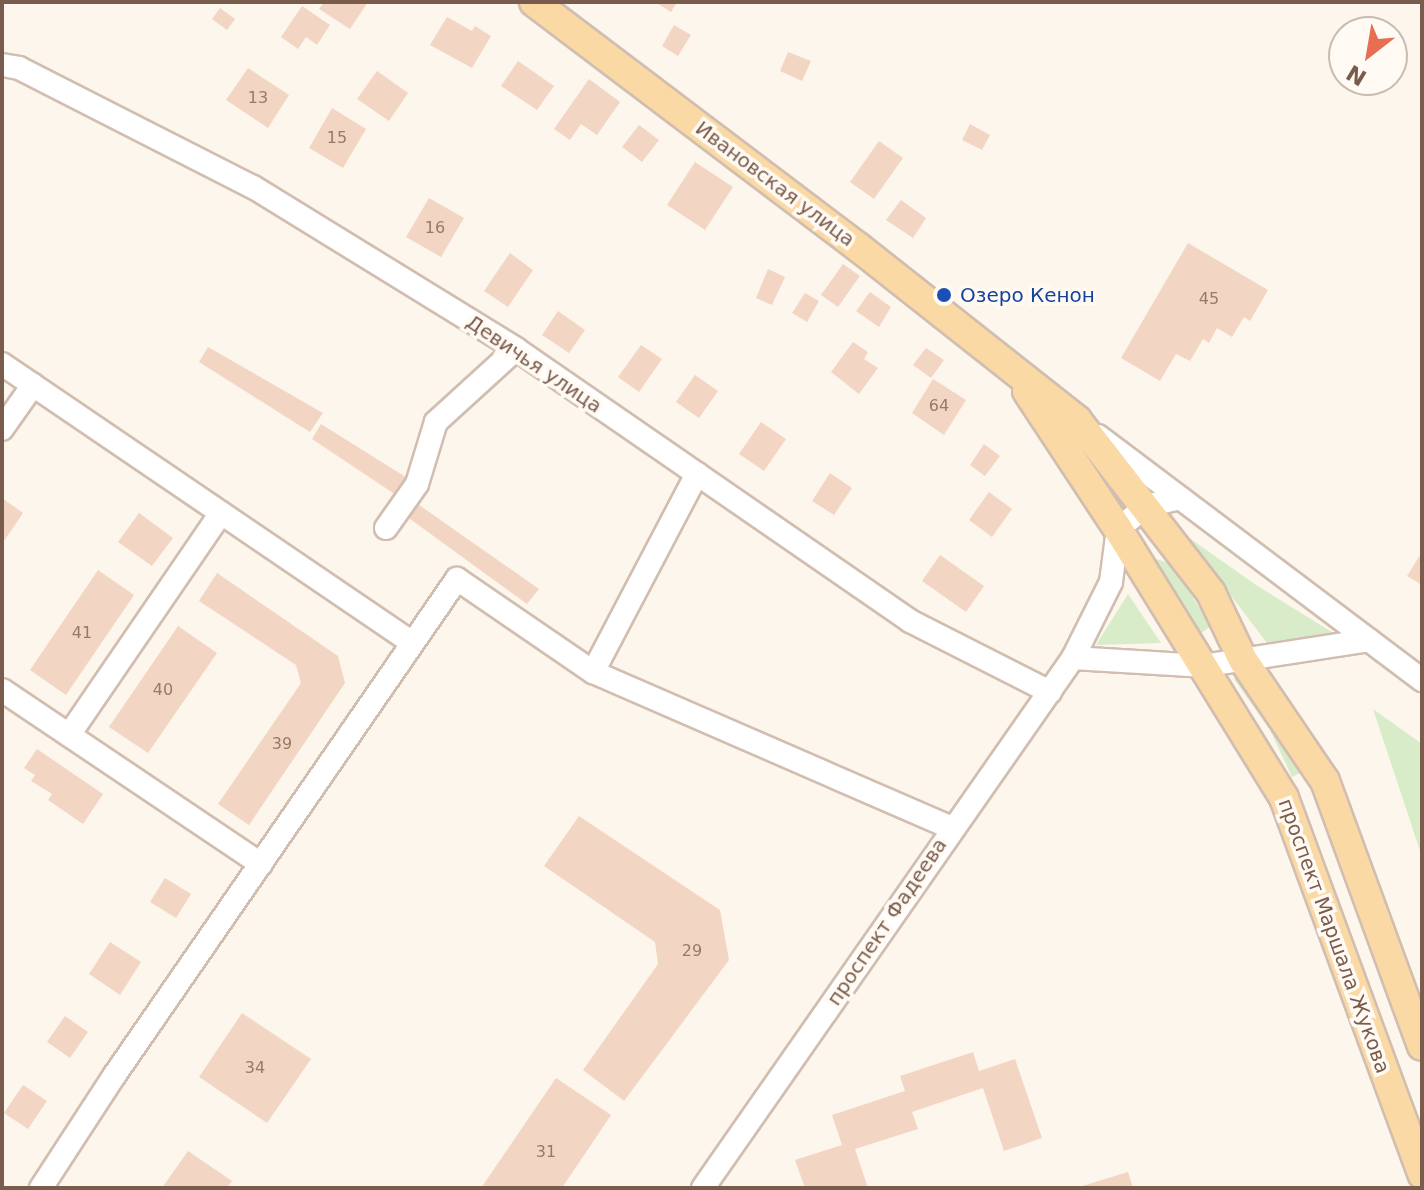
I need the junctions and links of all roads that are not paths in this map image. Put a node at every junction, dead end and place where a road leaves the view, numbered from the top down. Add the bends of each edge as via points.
1 (534, 2) edge
2 (2, 65) edge
3 (516, 349) junction
4 (2, 364) edge
5 (1014, 370) junction
6 (33, 385) junction
7 (1077, 420) junction
8 (2, 429) edge
9 (697, 474) junction
10 (1180, 498) junction
11 (1146, 506) junction
12 (221, 513) junction
13 (386, 528) dead end
14 (1118, 529) junction
15 (1369, 640) junction
16 (412, 643) junction
17 (1073, 658) junction
18 (1243, 660) junction
19 (1202, 666) junction
20 (593, 672) junction
21 (1422, 680) edge
22 (2, 690) edge
23 (1050, 692) junction
24 (69, 735) junction
25 (952, 828) junction
26 (261, 864) junction
27 (1422, 1046) edge
28 (1422, 1174) edge
29 (41, 1188) edge
30 (703, 1188) edge

1 - 5 main road, Ивановская улица
2 - 3 street, Девичья улица via 19,68 253,187
3 - 9 street, Девичья улица
3 - 13 street via 436,422 417,484
4 - 6 street
5 - 7 main road, Ивановская улица
5 - 14 main road, проспект Маршала Жукова
6 - 8 street
6 - 12 street
7 - 10 street
7 - 11 main road, Ивановская улица
9 - 20 street
9 - 23 street, Девичья улица via 910,621
10 - 11 street
10 - 15 street
11 - 14 street
11 - 18 main road, Ивановская улица via 1211,593
12 - 16 street
12 - 24 street
14 - 17 street, проспект Фадеева via 1111,582
14 - 19 main road, проспект Маршала Жукова
15 - 18 street
15 - 21 street
16 - 20 street via 457,579
16 - 26 street
17 - 19 street
17 - 23 street, проспект Фадеева
18 - 19 street
18 - 27 main road via 1325,781
19 - 28 main road, проспект Маршала Жукова via 1284,798
20 - 25 street
22 - 24 street
23 - 25 street, проспект Фадеева
24 - 26 street
25 - 30 street, проспект Фадеева
26 - 29 street

